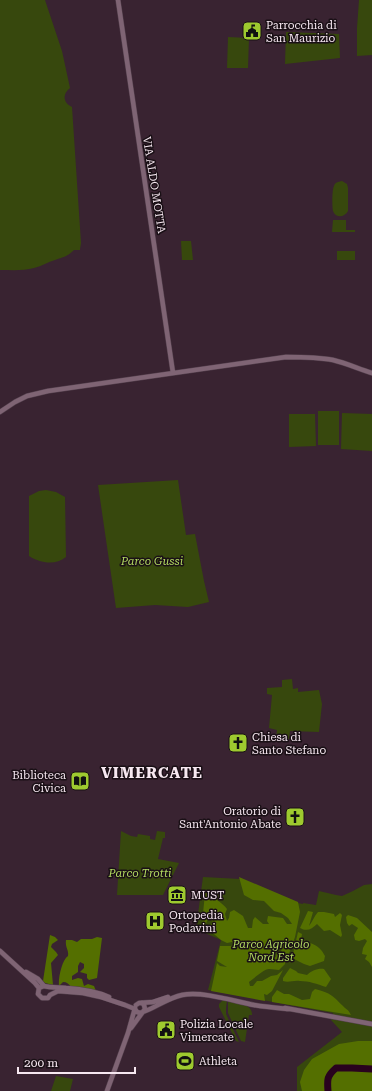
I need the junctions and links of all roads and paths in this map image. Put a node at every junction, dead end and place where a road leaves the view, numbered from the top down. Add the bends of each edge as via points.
1 (118, 0) edge
2 (173, 373) junction
3 (372, 373) edge
4 (0, 412) edge
5 (0, 951) edge
6 (21, 969) junction
7 (46, 986) junction
8 (39, 988) junction
9 (50, 995) junction
10 (142, 1003) junction
11 (135, 1007) junction
12 (288, 1008) junction
13 (143, 1012) junction
14 (372, 1024) edge
15 (128, 1032) junction
16 (107, 1091) edge

1 - 2 street, VIA ALDO MOTTA
2 - 3 street via 286,357 335,361
2 - 4 street via 35,394
5 - 6 street
6 - 7 street
6 - 8 street
7 - 8 street
7 - 9 street via 51,990
7 - 11 street via 89,991
8 - 9 street via 40,997 46,998
9 - 11 street via 60,990 83,993
10 - 11 street
10 - 12 street via 192,991
10 - 13 street via 145,1007
11 - 13 street via 138,1012
11 - 15 street
12 - 13 street via 258,1006 186,994
12 - 14 street
13 - 15 street
15 - 16 street

